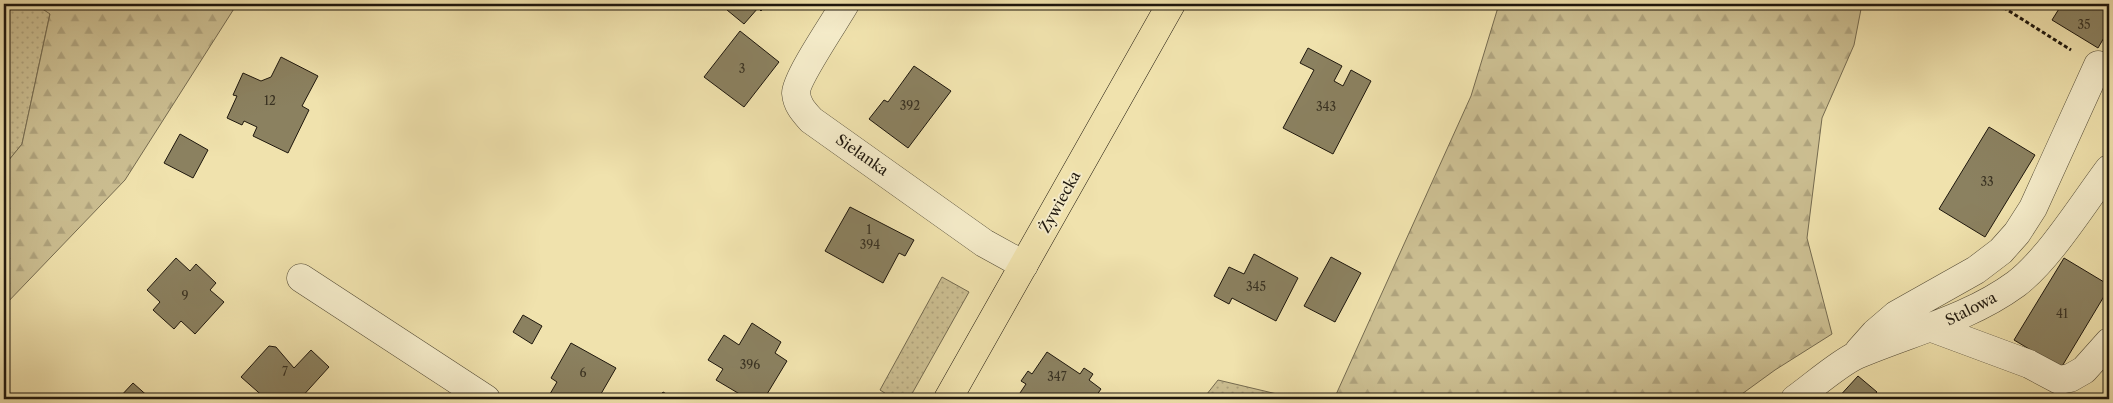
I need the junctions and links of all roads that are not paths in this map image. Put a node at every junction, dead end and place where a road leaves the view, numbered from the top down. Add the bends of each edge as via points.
1 (845, 4) edge
2 (1170, 4) edge
3 (2098, 65) dead end
4 (2109, 169) edge
5 (1024, 265) junction
6 (301, 278) dead end
7 (1932, 328) junction
8 (2109, 342) edge
9 (1855, 356) junction
10 (486, 399) edge
11 (948, 399) edge
12 (1795, 399) edge

1 - 5 street, Sielanka via 801,78 796,92 800,107 811,120 984,243
2 - 5 main road, Żywiecka
3 - 9 street via 2033,208 2017,233 2001,252 1976,270 1896,315
4 - 7 street, Stalowa via 2040,261 2018,282 1983,306
5 - 11 main road, Żywiecka
6 - 10 street
7 - 8 street via 2029,364 2059,380 2084,370
7 - 9 street, Stalowa
9 - 12 street, Stalowa

